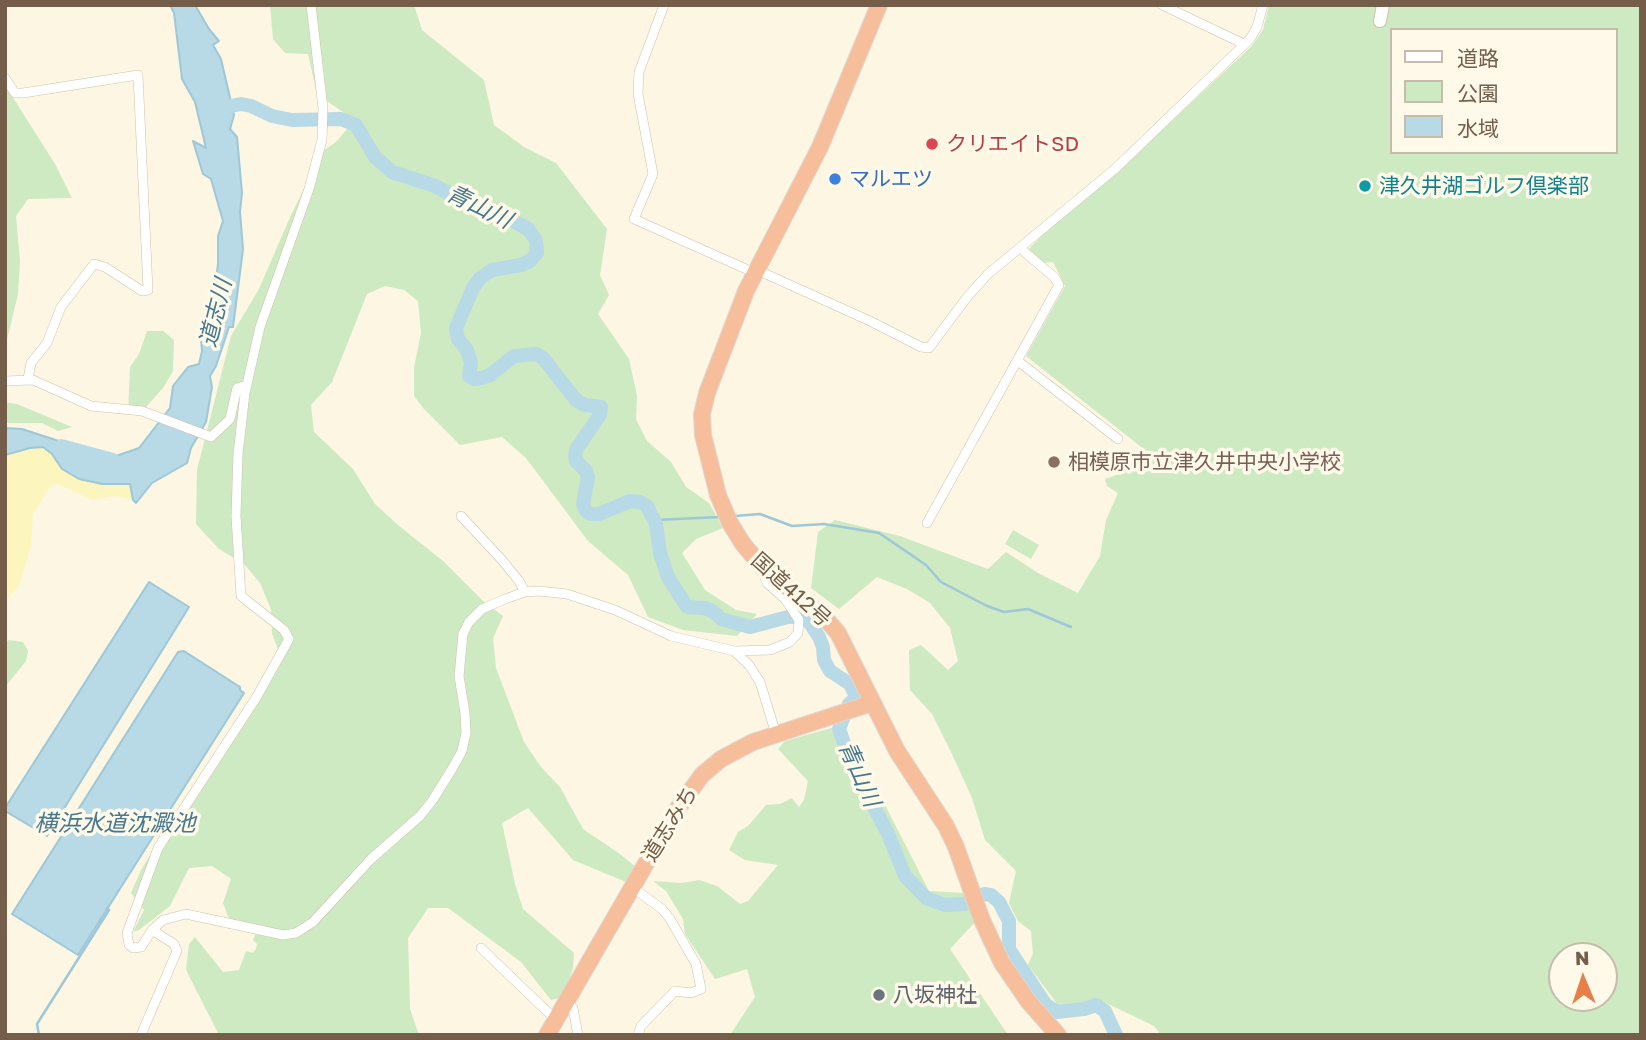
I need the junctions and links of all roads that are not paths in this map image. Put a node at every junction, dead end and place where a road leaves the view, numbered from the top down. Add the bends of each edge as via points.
1 (312, 5) edge
2 (664, 5) edge
3 (879, 5) edge
4 (1162, 5) edge
5 (1263, 5) edge
6 (1383, 5) edge
7 (1380, 21) dead end
8 (1244, 44) junction
9 (5, 78) edge
10 (1021, 249) junction
11 (756, 271) junction
12 (1017, 361) junction
13 (28, 379) junction
14 (5, 381) edge
15 (247, 385) junction
16 (1118, 439) dead end
17 (461, 516) dead end
18 (927, 523) dead end
19 (769, 574) junction
20 (526, 592) junction
21 (734, 652) junction
22 (872, 703) junction
23 (776, 734) junction
24 (632, 887) junction
25 (152, 930) junction
26 (481, 948) dead end
27 (567, 1001) junction
28 (556, 1020) junction
29 (141, 1035) edge
30 (547, 1035) edge
31 (578, 1035) edge
32 (638, 1035) edge
33 (1058, 1035) edge

1 - 15 street via 324,125 315,172 260,327
2 - 11 street via 639,72 638,94 653,174 634,219
3 - 11 highway, 国道412号 via 820,147
4 - 8 street
5 - 8 street via 1257,27
6 - 7 street
8 - 10 street via 1116,168
9 - 13 street via 15,93 23,93 138,75 148,290 142,291 94,264 61,307 47,343 31,363
10 - 11 street via 988,274 929,348
10 - 12 street via 1059,285
11 - 19 highway, 国道412号 via 702,414 718,495 743,544
12 - 16 street
12 - 18 street
13 - 14 street
13 - 15 street via 91,406 142,411 211,438 233,412 235,391
15 - 25 street via 237,486 241,596 289,639 158,848 127,940 133,948 141,947
17 - 20 street
19 - 21 street via 767,583 799,620 798,633 786,643 764,650
19 - 22 highway, 国道412号 via 838,633
20 - 21 street via 576,597 660,632
20 - 25 street via 485,607 463,634 459,676 466,733 460,755 442,786 420,816 370,859 313,922 283,935 186,914 163,920
21 - 23 street via 760,682
22 - 23 highway, 道志みち
22 - 33 highway, 国道412号 via 946,826 1002,963
23 - 24 highway, 道志みち via 731,752 702,775
24 - 27 highway, 道志みち
24 - 32 street via 670,919 696,964 701,989 675,991
25 - 29 street via 177,951
26 - 28 street
27 - 28 highway, 道志みち
27 - 31 street via 573,1008
28 - 30 highway, 道志みち

